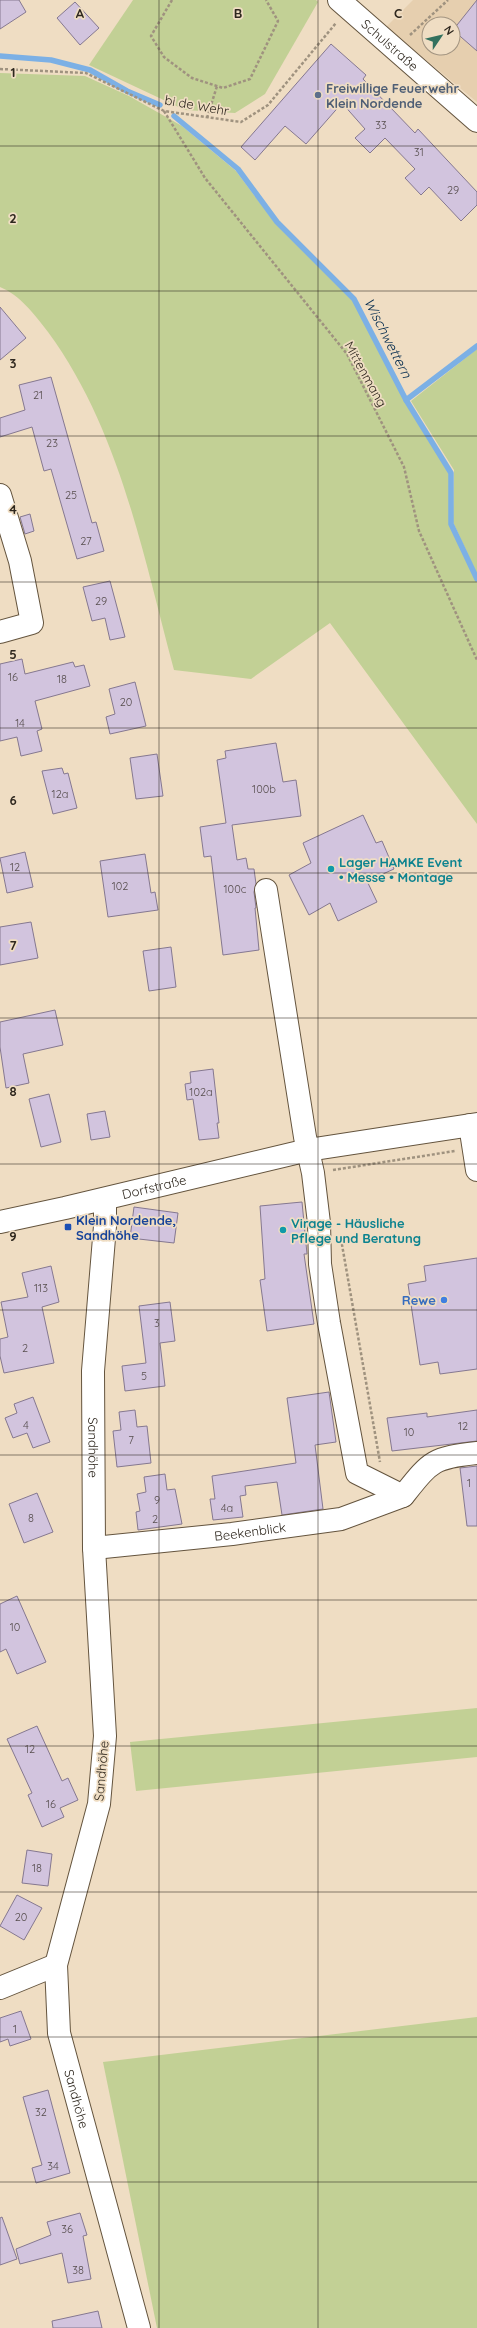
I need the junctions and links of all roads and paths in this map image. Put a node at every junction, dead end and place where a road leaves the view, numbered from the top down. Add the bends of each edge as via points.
1 (172, 0) edge
2 (266, 0) edge
3 (448, 0) edge
4 (344, 4) edge
5 (396, 49) junction
6 (0, 69) edge
7 (217, 86) junction
8 (164, 111) junction
9 (207, 118) junction
10 (477, 121) edge
11 (0, 495) edge
12 (0, 632) edge
13 (477, 660) edge
14 (266, 890) dead end
15 (474, 1125) edge
16 (474, 1148) junction
17 (308, 1150) junction
18 (477, 1170) edge
19 (313, 1173) junction
20 (105, 1199) junction
21 (0, 1222) edge
22 (340, 1234) dead end
23 (477, 1452) edge
24 (383, 1467) dead end
25 (403, 1496) junction
26 (94, 1548) junction
27 (56, 1965) junction
28 (0, 1988) edge
29 (139, 2328) edge

1 - 7 path via 151,36 170,62 192,78
2 - 7 path via 278,21 250,79 224,88
3 - 5 path
4 - 5 street, Schulstraße
4 - 9 path, bi de Wehr via 268,105 241,122
5 - 10 street, Schulstraße
6 - 8 path, bi de Wehr via 86,73
7 - 9 path
8 - 9 path, bi de Wehr
8 - 13 path, Mittenmang via 206,178 346,354 404,467 419,531
11 - 12 street via 20,561 32,623
14 - 17 street
15 - 16 street
15 - 17 street, Dorfstraße
16 - 18 street
16 - 19 path
17 - 19 street
17 - 20 street, Dorfstraße
19 - 25 street via 319,1223 320,1264 357,1473
20 - 21 street, Dorfstraße
20 - 26 street, Sandhöhe via 106,1226 93,1371
22 - 24 path
23 - 25 street via 438,1459 424,1469
25 - 26 street, Beekenblick via 341,1519 232,1534
26 - 27 street, Sandhöhe via 105,1736 99,1804
27 - 28 street
27 - 29 street, Sandhöhe via 59,2033

